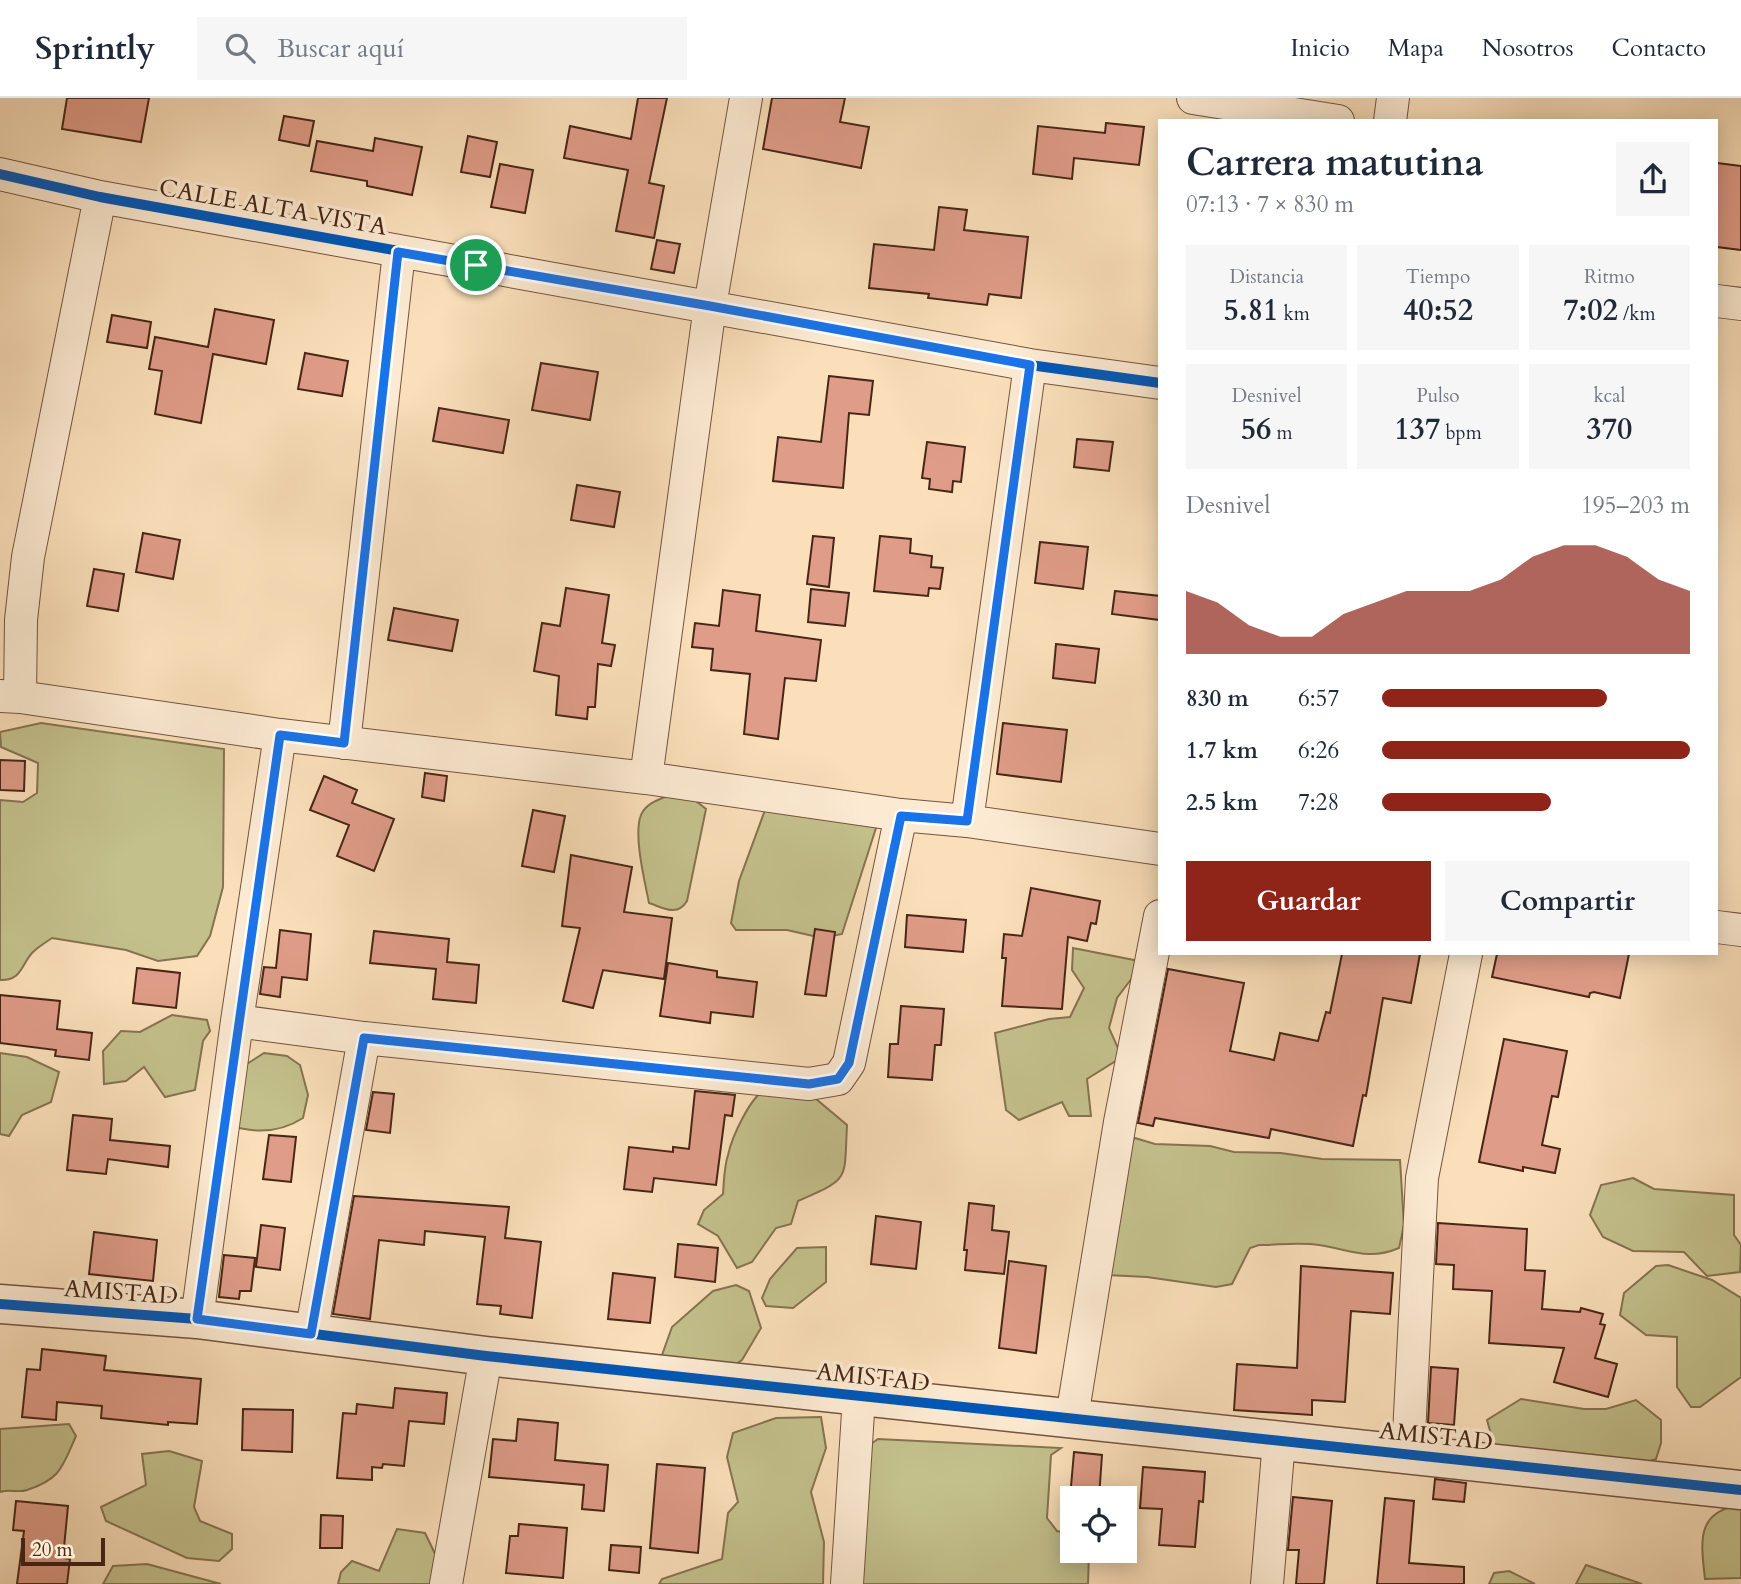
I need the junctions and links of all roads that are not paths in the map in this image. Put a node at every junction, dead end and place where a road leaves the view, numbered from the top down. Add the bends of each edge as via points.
1 (746, 98) edge
2 (1193, 98) edge
3 (1393, 98) edge
4 (1325, 119) edge
5 (1390, 119) edge
6 (0, 174) edge
7 (100, 197) junction
8 (398, 252) junction
9 (1718, 301) edge
10 (1741, 304) edge
11 (710, 306) junction
12 (1030, 365) junction
13 (1158, 383) edge
14 (10, 696) edge
15 (280, 735) junction
16 (344, 743) junction
17 (646, 778) junction
18 (901, 816) junction
19 (967, 821) junction
20 (1158, 849) edge
21 (1158, 926) edge
22 (1718, 927) edge
23 (1741, 930) edge
24 (1466, 955) edge
25 (237, 1021) junction
26 (364, 1038) junction
27 (0, 1304) edge
28 (197, 1319) junction
29 (311, 1334) junction
30 (486, 1356) junction
31 (859, 1397) junction
32 (1072, 1418) junction
33 (1279, 1441) junction
34 (1408, 1454) junction
35 (1741, 1490) edge
36 (446, 1584) edge
37 (847, 1584) edge
38 (1267, 1584) edge

1 - 11 street
2 - 4 street
3 - 5 street
6 - 7 street, CALLE ALTA VISTA
7 - 8 street, CALLE ALTA VISTA
7 - 14 street via 28,557
8 - 11 street, CALLE ALTA VISTA
8 - 16 street
9 - 10 street
11 - 12 street, CALLE ALTA VISTA
11 - 17 street
12 - 13 street, CALLE ALTA VISTA
12 - 19 street
14 - 15 street
15 - 16 street
15 - 25 street
16 - 17 street
17 - 18 street
18 - 19 street
18 - 26 street via 849,1063 838,1079 809,1084
19 - 20 street
21 - 32 street via 1120,1122
22 - 23 street
24 - 34 street via 1422,1178
25 - 26 street
25 - 28 street
26 - 29 street
27 - 28 street, AMISTAD
28 - 29 street, AMISTAD
29 - 30 street, AMISTAD
30 - 31 street, AMISTAD
30 - 36 street
31 - 32 street, AMISTAD
31 - 37 street
32 - 33 street, AMISTAD
33 - 34 street, AMISTAD
33 - 38 street
34 - 35 street, AMISTAD

